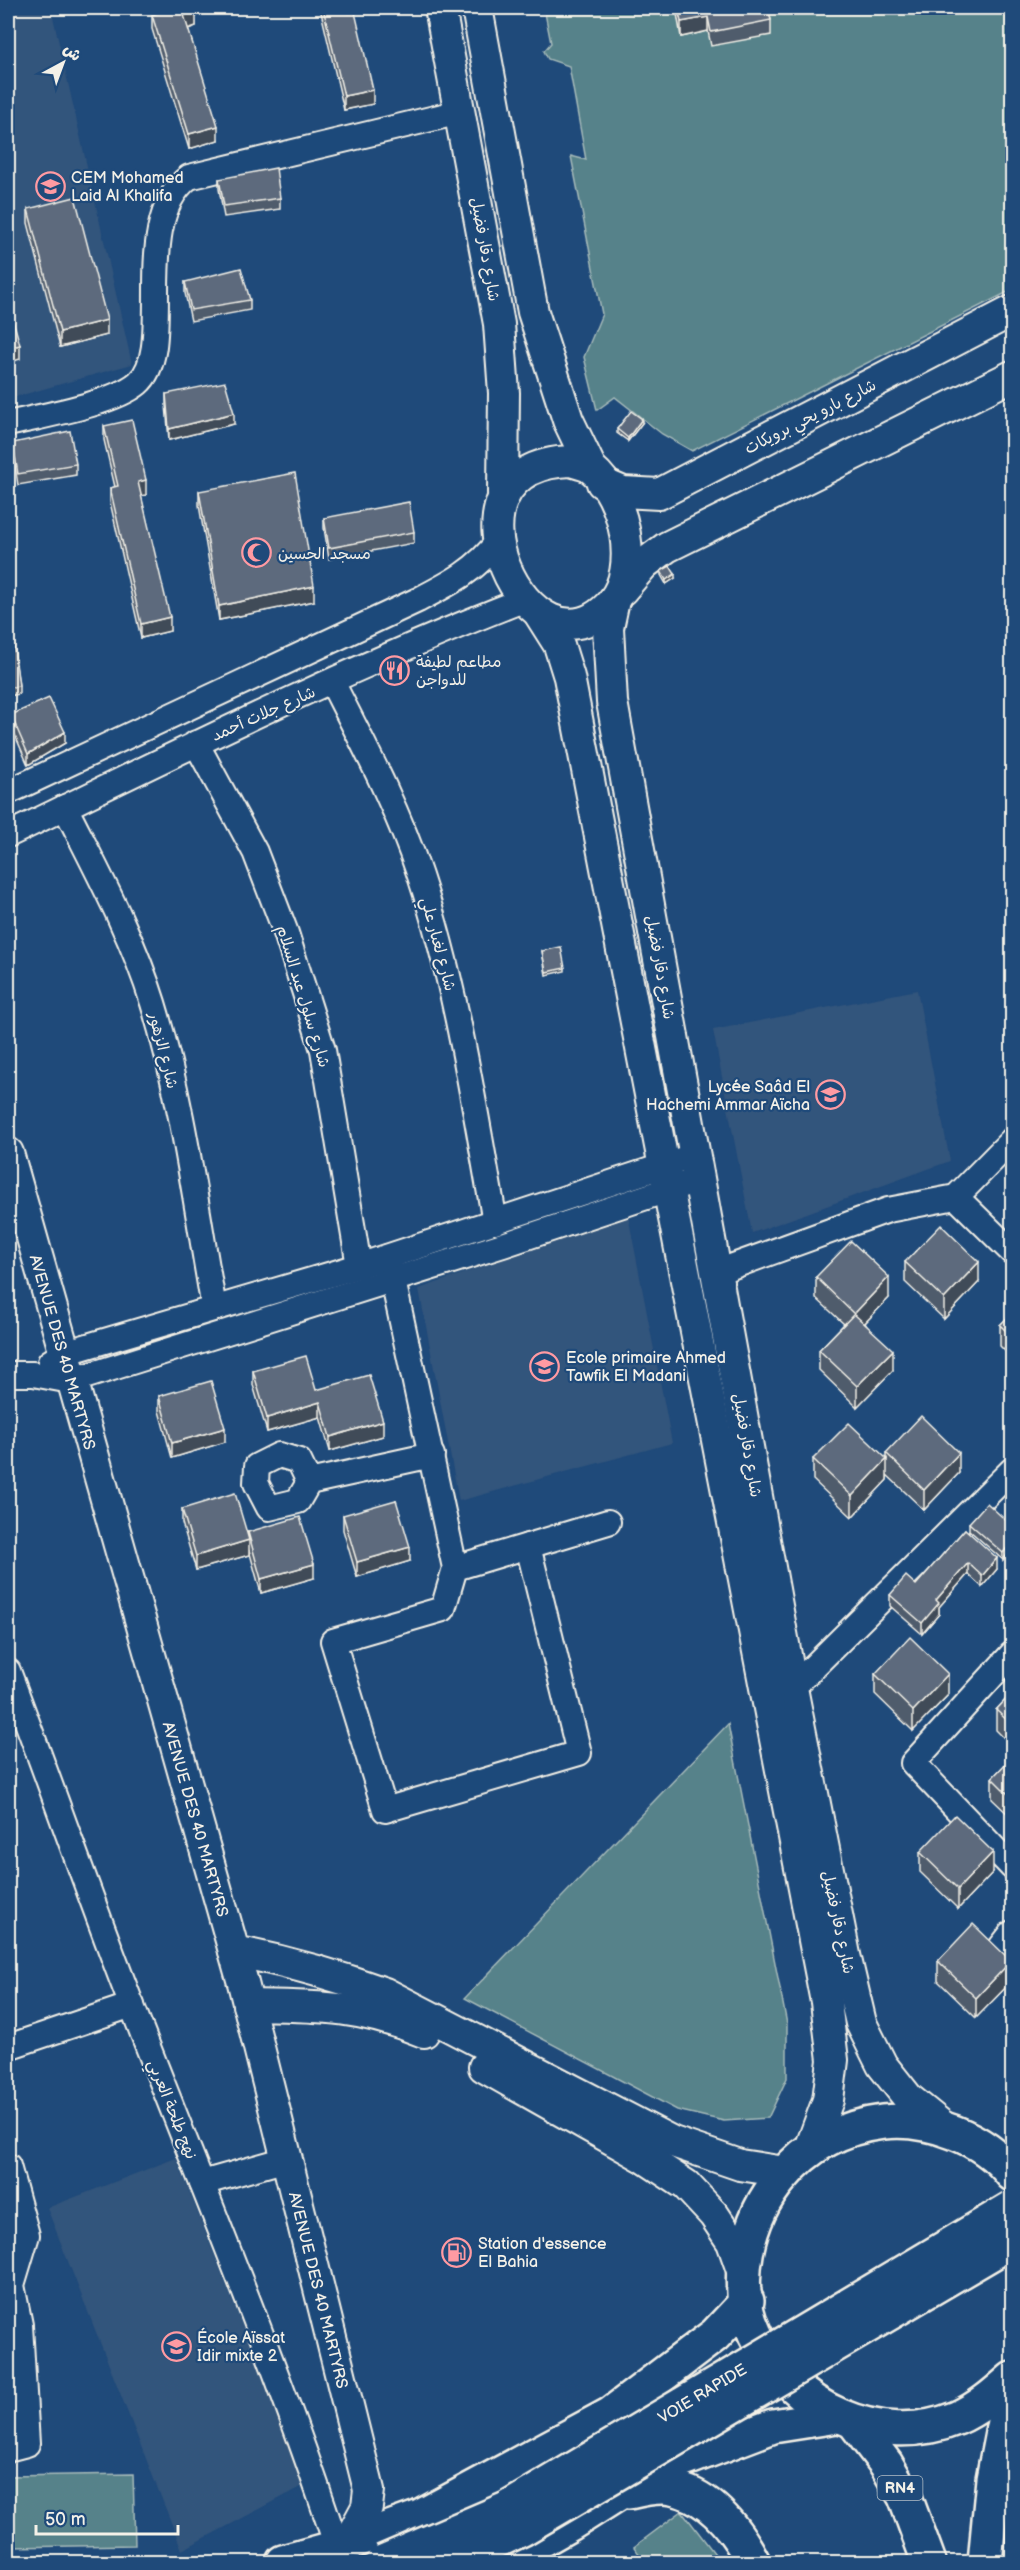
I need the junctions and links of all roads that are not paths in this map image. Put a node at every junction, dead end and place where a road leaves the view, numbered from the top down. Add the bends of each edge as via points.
1 (440, 8) edge
2 (477, 8) edge
3 (460, 112) junction
4 (1012, 311) edge
5 (1012, 376) edge
6 (8, 424) edge
7 (597, 475) junction
8 (503, 493) junction
9 (498, 541) junction
10 (618, 595) junction
11 (532, 608) junction
12 (332, 682) junction
13 (196, 743) junction
14 (8, 792) edge
15 (65, 807) junction
16 (8, 835) edge
17 (1012, 1140) edge
18 (8, 1153) edge
19 (698, 1167) junction
20 (665, 1178) junction
21 (956, 1197) junction
22 (495, 1222) junction
23 (1012, 1252) edge
24 (359, 1266) junction
25 (390, 1268) junction
26 (717, 1272) junction
27 (214, 1308) junction
28 (68, 1367) junction
29 (8, 1374) edge
30 (432, 1455) junction
31 (1012, 1470) edge
32 (309, 1482) dead end
33 (609, 1522) dead end
34 (528, 1546) junction
35 (455, 1568) junction
36 (1012, 1654) edge
37 (8, 1675) edge
38 (792, 1688) junction
39 (771, 1709) junction
40 (1012, 1867) edge
41 (234, 1951) junction
42 (248, 2005) junction
43 (132, 2006) junction
44 (8, 2047) edge
45 (521, 2076) junction
46 (958, 2134) junction
47 (1012, 2148) edge
48 (810, 2149) junction
49 (286, 2159) junction
50 (8, 2166) edge
51 (785, 2172) junction
52 (1012, 2174) edge
53 (202, 2183) junction
54 (1012, 2208) edge
55 (17, 2241) edge
56 (1012, 2241) edge
57 (746, 2288) junction
58 (1012, 2380) edge
59 (845, 2419) junction
60 (17, 2447) edge
61 (369, 2490) junction
62 (619, 2493) junction
63 (420, 2517) junction
64 (342, 2545) junction
65 (283, 2562) edge
66 (383, 2562) edge
67 (452, 2562) edge
68 (503, 2562) edge
69 (753, 2562) edge
70 (929, 2562) edge
71 (985, 2562) edge

1 - 3 main road, شارع دقار فضيل
2 - 7 main road via 533,312 568,420
3 - 6 street via 189,177 176,187 161,222 149,368 138,383 98,402
3 - 8 main road, شارع دقار فضيل via 500,324
4 - 7 main road, شارع بارو يحي برويكات via 659,494 637,495
5 - 10 main road via 667,548 644,564
7 - 8 main road via 571,461 552,462 516,477
7 - 10 main road via 619,512 626,535 628,559
8 - 9 main road
9 - 11 main road via 505,570
9 - 14 street via 485,559 418,600
10 - 11 main road via 606,608 572,624
10 - 19 main road, شارع دقار فضيل via 608,628 612,702
11 - 12 street, شارع جلات أحمد via 475,618
11 - 20 main road, شارع دقار فضيل via 559,645 569,677
12 - 13 street, شارع جلات أحمد
12 - 22 street, شارع لغبار علي via 384,787 420,875 451,987
13 - 15 street, شارع جلات أحمد
13 - 24 street, شارع سلول عبد السلام via 255,852 286,933 323,1050
15 - 16 street, شارع جلات أحمد
15 - 27 street, شارع الزهور via 122,924 152,1003 177,1101
17 - 21 street
18 - 28 main road, AVENUE DES 40 MARTYRS
19 - 20 street
19 - 26 main road, شارع دقار فضيل
20 - 22 street
20 - 25 street
20 - 39 main road, شارع دقار فضيل
21 - 23 street
21 - 26 street via 888,1210
22 - 25 street
24 - 25 street
24 - 27 street
25 - 28 street
25 - 30 street
26 - 38 main road, شارع دقار فضيل
27 - 28 street
28 - 29 street
28 - 41 main road, AVENUE DES 40 MARTYRS
30 - 32 street
30 - 35 street
31 - 38 street
33 - 34 street
34 - 35 street
34 - 35 street via 579,1752 385,1810 333,1641 443,1610
36 - 40 street via 913,1763
37 - 43 street, نهج طلحة العربي
38 - 39 street
38 - 46 main road, شارع دقار فضيل via 861,2023 882,2064 903,2091
39 - 48 main road, شارع دقار فضيل via 826,2002 833,2060 828,2100
41 - 42 main road, AVENUE DES 40 MARTYRS
41 - 45 main road via 329,1973 385,1993
42 - 45 main road via 324,2006 386,2017
42 - 49 main road, AVENUE DES 40 MARTYRS
43 - 44 street
43 - 53 street, نهج طلحة العربي
45 - 51 main road via 673,2142 740,2165
45 - 57 main road via 686,2185 732,2242
46 - 47 highway
46 - 48 highway via 894,2121 827,2138
46 - 52 highway via 1006,2165
48 - 51 highway
49 - 53 street
49 - 61 main road, AVENUE DES 40 MARTYRS
50 - 55 street
51 - 57 highway via 767,2194 750,2233
53 - 64 street, نهج طلحة العربي
54 - 66 highway, VOIE RAPIDE, bridge via 507,2509
55 - 60 street via 12,2285 20,2325
56 - 67 highway, VOIE RAPIDE, bridge via 522,2529
57 - 59 highway via 754,2333 770,2360 799,2393
57 - 63 highway via 715,2334 611,2414
58 - 59 highway via 987,2402 923,2427 888,2429
58 - 71 highway via 993,2479
59 - 62 highway via 773,2426 730,2440 652,2472
59 - 70 highway, RN4 via 886,2464 905,2496
61 - 63 main road via 388,2509
61 - 64 main road via 367,2507
62 - 68 highway
62 - 69 highway via 671,2488 693,2496 710,2505 727,2522
63 - 64 highway
64 - 65 highway

